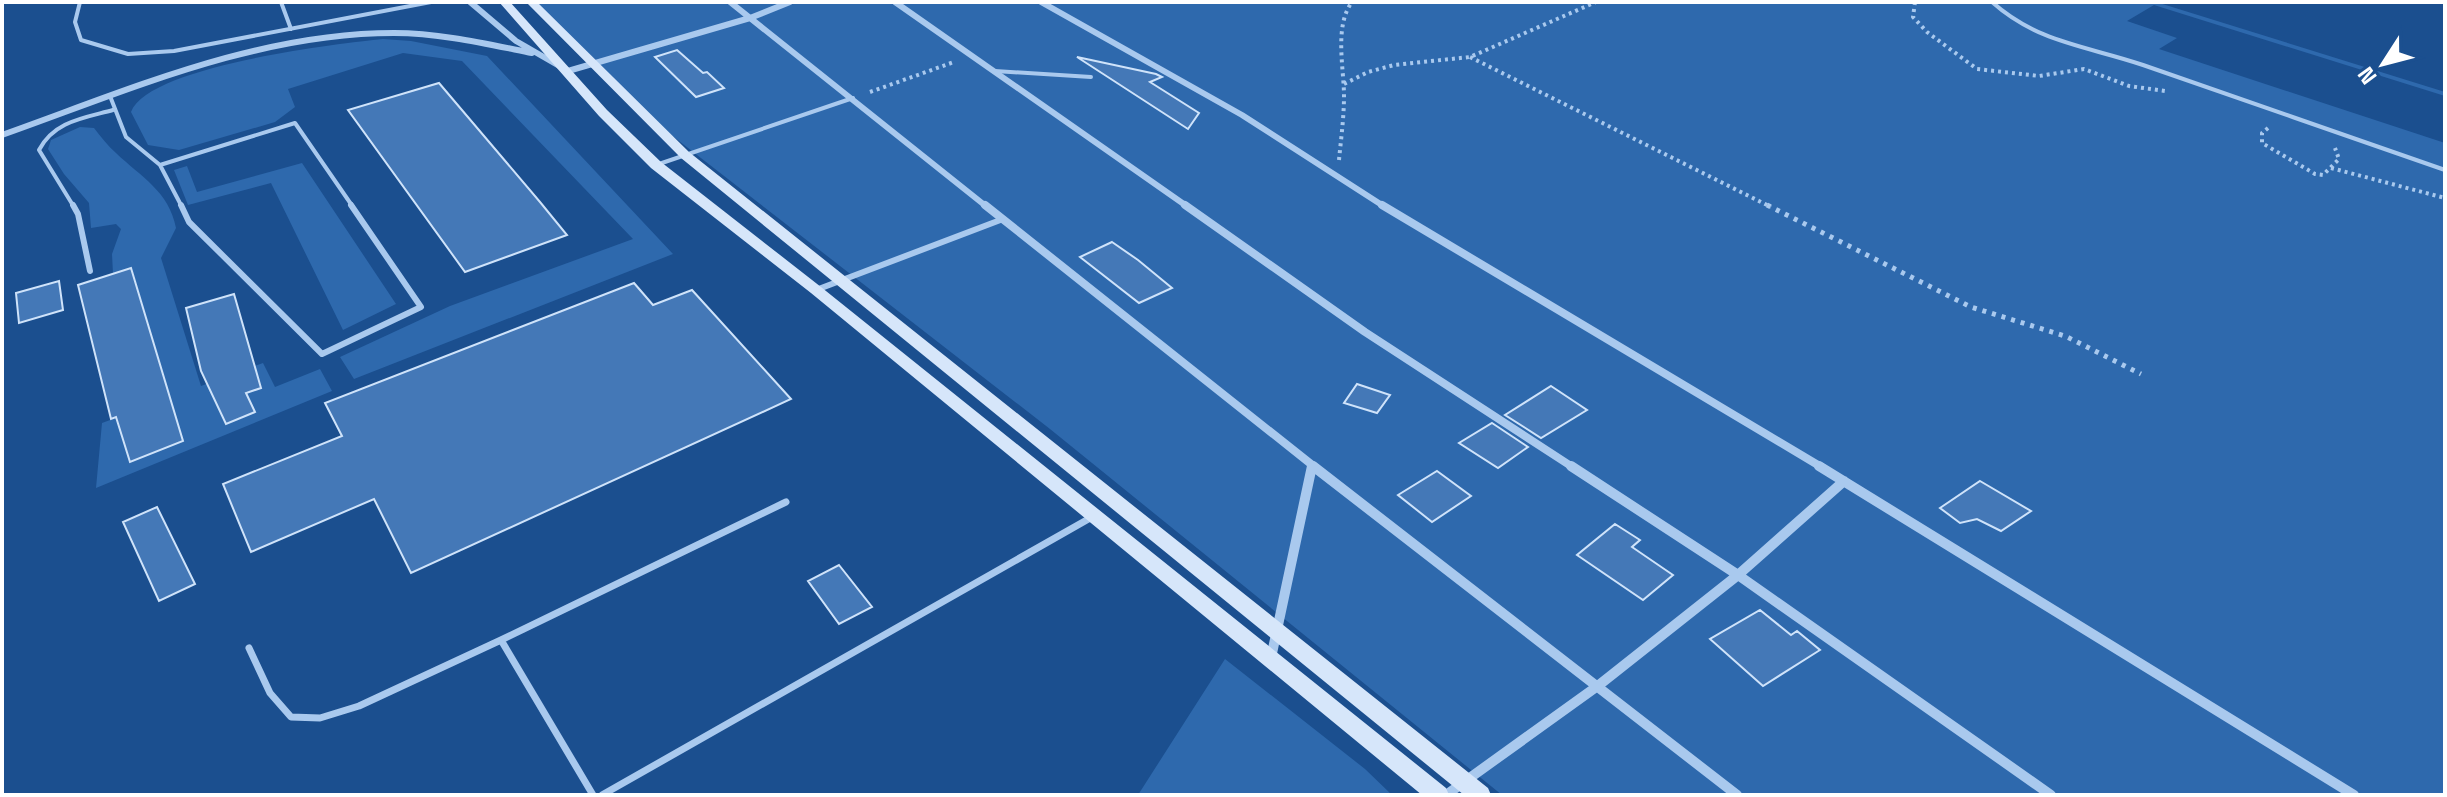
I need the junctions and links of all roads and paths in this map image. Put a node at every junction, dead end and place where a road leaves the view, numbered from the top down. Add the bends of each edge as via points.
1 (80, 2) edge
2 (281, 2) edge
3 (431, 2) edge
4 (470, 2) edge
5 (504, 2) edge
6 (531, 2) edge
7 (730, 2) edge
8 (790, 2) edge
9 (895, 2) edge
10 (1041, 2) edge
11 (1352, 2) edge
12 (1596, 2) edge
13 (1915, 2) edge
14 (1992, 2) edge
15 (750, 18) junction
16 (291, 29) junction
17 (532, 53) junction
18 (971, 55) junction
19 (1470, 57) junction
20 (590, 64) junction
21 (568, 71) junction
22 (994, 71) junction
23 (1091, 77) dead end
24 (1344, 84) junction
25 (2172, 92) dead end
26 (110, 96) junction
27 (854, 98) junction
28 (2260, 106) junction
29 (113, 110) junction
30 (2268, 128) junction
31 (2280, 129) dead end
32 (2, 135) edge
33 (2332, 144) dead end
34 (685, 155) junction
35 (160, 165) junction
36 (656, 165) junction
37 (2331, 168) junction
38 (2445, 170) edge
39 (1343, 180) junction
40 (2445, 198) edge
41 (1005, 218) junction
42 (90, 271) dead end
43 (838, 281) junction
44 (816, 290) junction
45 (2141, 374) dead end
46 (1312, 466) junction
47 (1844, 481) junction
48 (786, 502) dead end
49 (1095, 515) junction
50 (1738, 575) junction
51 (1277, 631) junction
52 (501, 640) junction
53 (249, 648) dead end
54 (1271, 658) junction
55 (1599, 685) junction
56 (1465, 782) junction
57 (593, 795) edge
58 (602, 795) edge
59 (1438, 795) edge
60 (1446, 795) edge
61 (1480, 795) edge
62 (1737, 795) edge
63 (2051, 795) edge
64 (2354, 795) edge

1 - 16 lane via 75,22 81,40 128,54 174,51
2 - 16 lane
3 - 16 lane
4 - 17 street
5 - 21 main road
6 - 20 main road
7 - 15 street
8 - 15 street
9 - 18 street
10 - 39 street via 1242,115
11 - 24 path via 1343,27
12 - 19 path
13 - 25 path via 1913,17 1977,69 2039,76 2084,69 2129,86
14 - 28 lane via 2037,34
15 - 20 street
15 - 27 street
17 - 21 street
17 - 26 street via 394,33 324,39 198,66
18 - 22 street
18 - 27 path
19 - 24 path via 1394,65
19 - 45 path via 1971,307 2065,336
20 - 21 street
20 - 34 main road
21 - 36 main road
22 - 23 lane
22 - 50 street via 1365,332
24 - 39 path via 1338,157
26 - 29 lane
26 - 32 street
27 - 34 lane
27 - 41 street
28 - 30 path via 2248,115
28 - 38 lane
29 - 35 lane via 117,126 134,149
29 - 42 lane via 59,126 44,135 39,150 78,214
30 - 31 path
30 - 37 path via 2261,138 2271,149 2315,174
33 - 37 path via 2339,159
34 - 36 lane
34 - 43 main road
35 - 35 lane via 295,123 421,307 322,354 189,222
36 - 44 main road
37 - 40 path
39 - 47 street
41 - 43 lane
41 - 46 street
43 - 44 lane
43 - 51 main road
44 - 49 main road
46 - 51 street
46 - 55 street
47 - 50 street
47 - 64 street
48 - 52 lane
49 - 54 main road
49 - 58 lane
50 - 55 street
50 - 63 street
51 - 54 street
51 - 56 main road
52 - 53 lane via 410,685 320,718 291,717 270,693
52 - 57 lane
54 - 59 main road
55 - 56 street
55 - 62 street
56 - 60 street
56 - 61 main road

